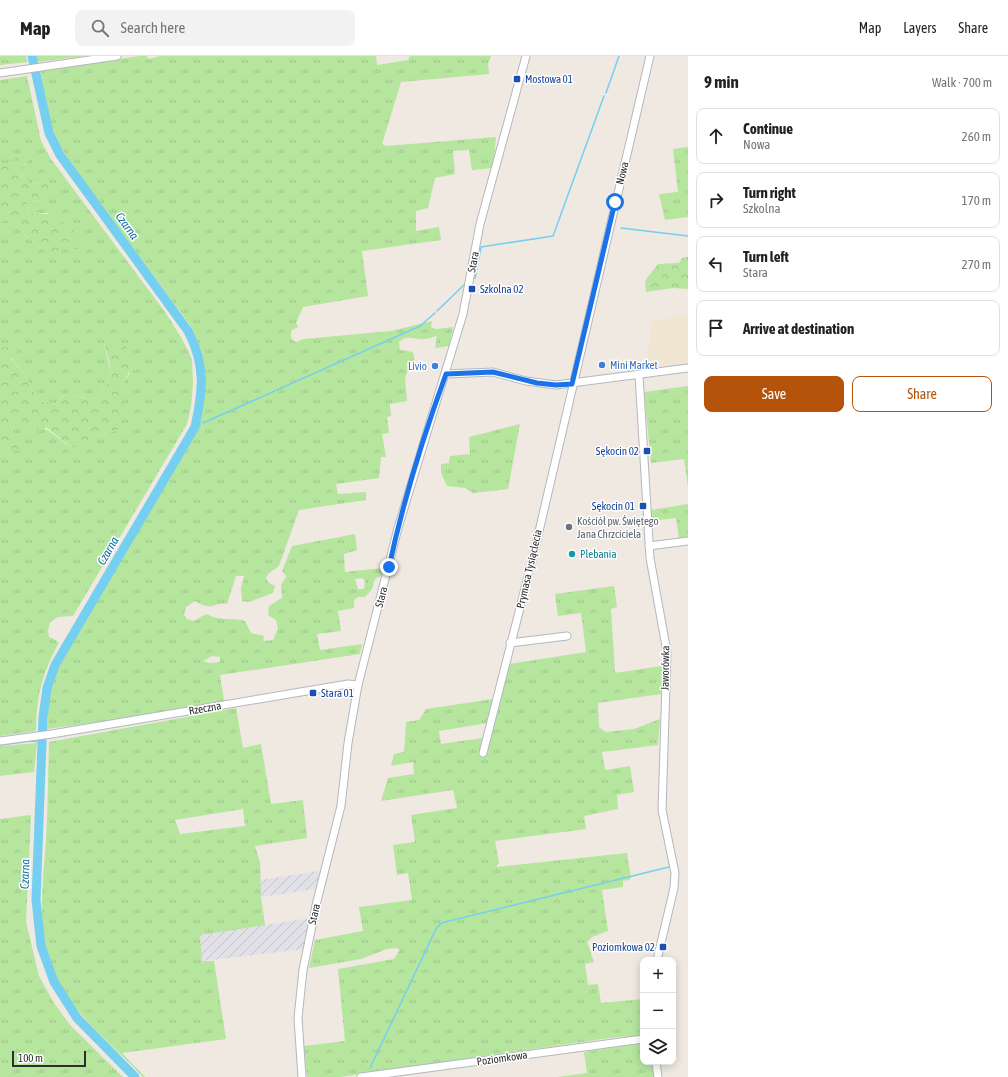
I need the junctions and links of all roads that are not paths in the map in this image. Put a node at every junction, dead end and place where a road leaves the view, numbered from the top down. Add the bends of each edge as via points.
1 (117, 56) edge
2 (526, 56) edge
3 (650, 56) edge
4 (0, 73) edge
5 (688, 368) edge
6 (446, 374) junction
7 (639, 375) junction
8 (572, 384) junction
9 (688, 541) edge
10 (649, 546) junction
11 (567, 636) dead end
12 (510, 643) junction
13 (358, 685) junction
14 (0, 741) edge
15 (483, 753) dead end
16 (659, 957) edge
17 (640, 1039) edge
18 (656, 1065) edge
19 (302, 1077) edge
20 (361, 1077) edge
21 (658, 1077) edge

1 - 4 street
2 - 6 street, Stara via 487,196 463,314
3 - 8 street, Nowa
5 - 7 street
6 - 8 street via 493,372 537,383
6 - 13 street, Stara via 398,528
7 - 8 street
7 - 10 street, Jaworówka
8 - 12 street, Prymasa Tysiąclecia via 533,557
9 - 10 street
10 - 16 street, Jaworówka via 653,581 666,644 661,807 675,873
11 - 12 street
12 - 15 street, Prymasa Tysiąclecia
13 - 14 street, Rzeczna via 348,684
13 - 19 street, Stara via 341,806 312,921 302,976 298,1018
17 - 20 street, Poziomkowa
18 - 21 street

